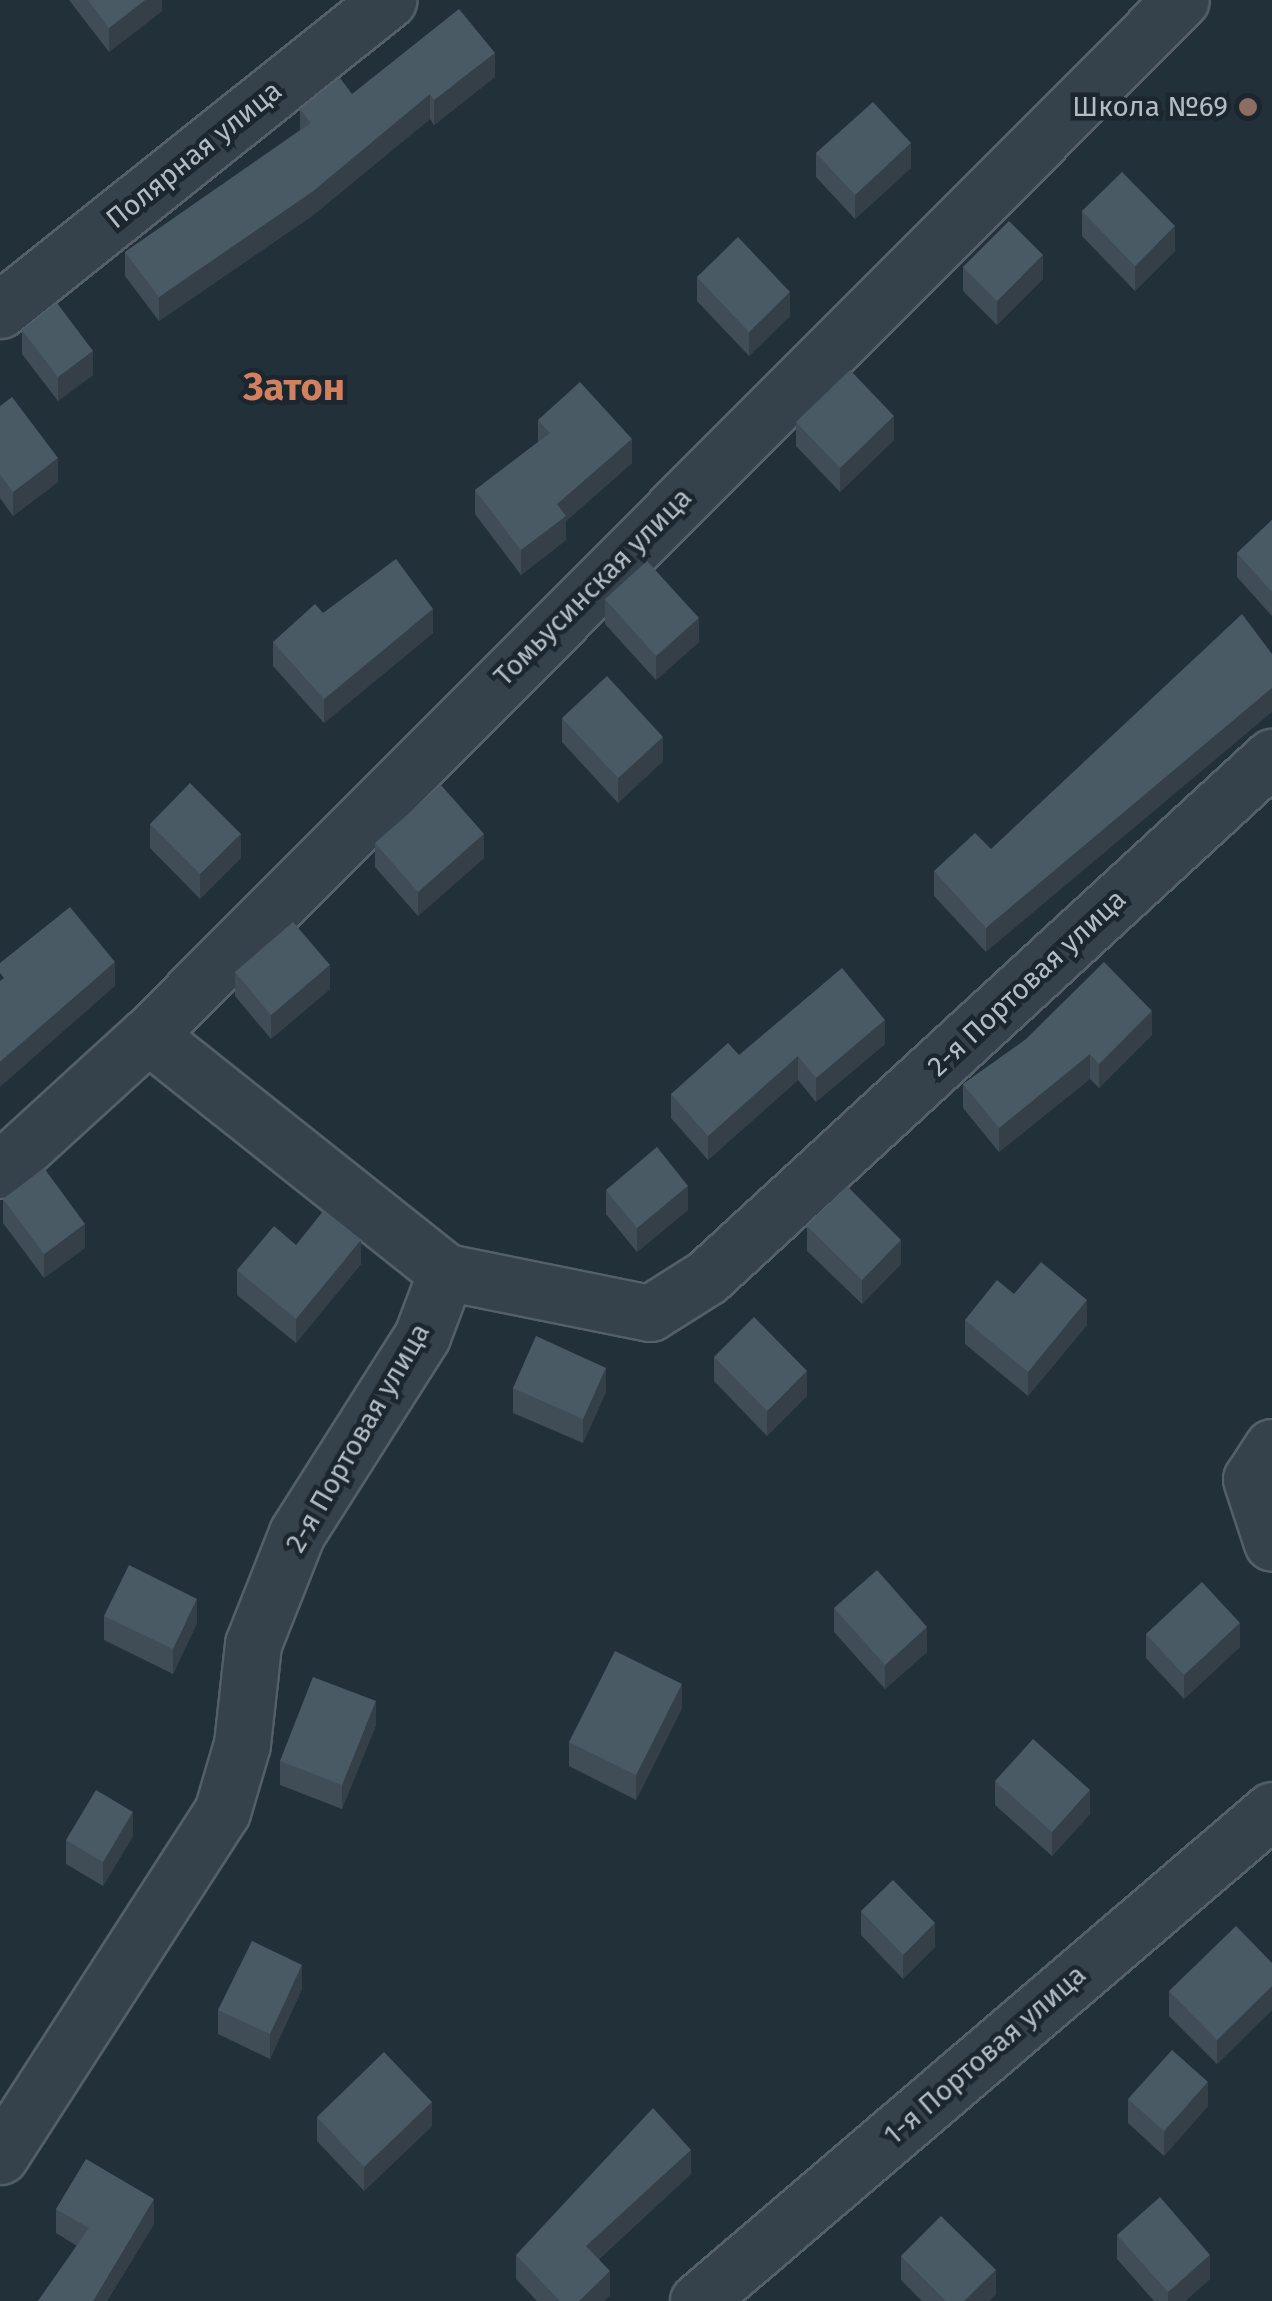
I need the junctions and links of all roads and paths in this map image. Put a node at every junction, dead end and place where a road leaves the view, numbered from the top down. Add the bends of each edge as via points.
1 (388, 0) edge
2 (1181, 0) edge
3 (0, 310) edge
4 (1272, 757) edge
5 (148, 1035) junction
6 (0, 1170) edge
7 (446, 1272) junction
8 (1261, 1463) edge
9 (1272, 1543) edge
10 (1272, 1810) edge
11 (0, 2156) edge
12 (698, 2301) edge

1 - 3 street, Полярная улица
2 - 5 street, Томьусинская улица
4 - 7 street, 2-я Портовая улица via 707,1277 650,1313
5 - 6 street, Томьусинская улица
5 - 7 street
7 - 11 street, 2-я Портовая улица via 422,1336 297,1533 253,1644 242,1744 222,1812
8 - 9 street
10 - 12 street, 1-я Портовая улица

